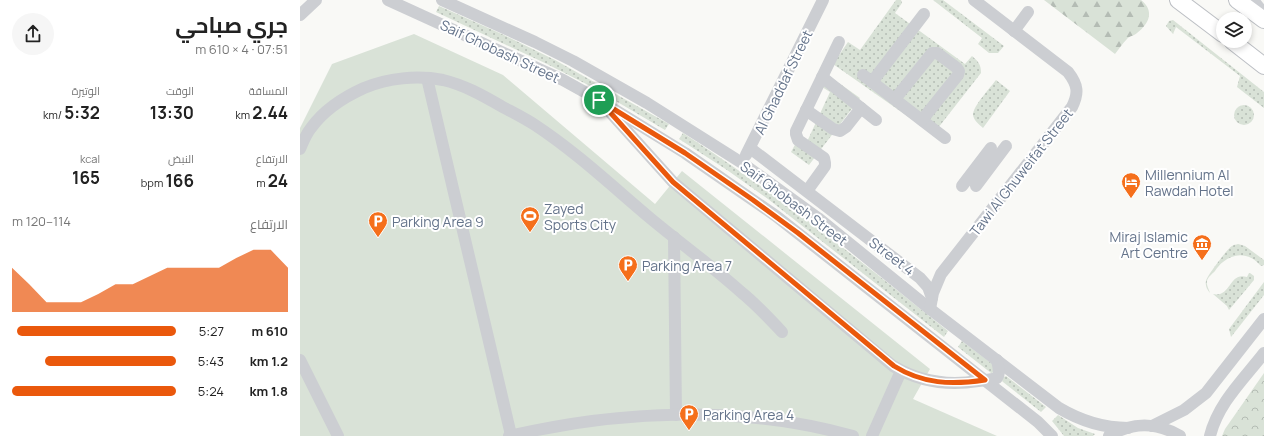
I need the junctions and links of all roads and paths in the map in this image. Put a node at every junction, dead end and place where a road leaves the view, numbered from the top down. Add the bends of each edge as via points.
1 (316, 0) edge
2 (388, 0) edge
3 (442, 0) edge
4 (823, 0) edge
5 (974, 0) edge
6 (1178, 0) edge
7 (1237, 0) edge
8 (1253, 0) edge
9 (1028, 12) dead end
10 (924, 14) dead end
11 (1264, 14) edge
12 (300, 15) edge
13 (1264, 20) edge
14 (1216, 29) edge
15 (1014, 31) junction
16 (839, 42) dead end
17 (1241, 48) edge
18 (1264, 66) edge
19 (822, 77) junction
20 (427, 78) junction
21 (895, 99) junction
22 (599, 100) junction
23 (861, 108) junction
24 (806, 110) junction
25 (876, 120) dead end
26 (922, 120) junction
27 (945, 138) dead end
28 (1006, 146) dead end
29 (750, 148) junction
30 (992, 148) dead end
31 (300, 149) edge
32 (742, 163) junction
33 (962, 186) dead end
34 (976, 186) dead end
35 (807, 191) junction
36 (674, 237) junction
37 (940, 274) junction
38 (920, 278) junction
39 (931, 304) junction
40 (1264, 319) edge
41 (782, 332) dead end
42 (1264, 353) edge
43 (300, 360) edge
44 (997, 360) junction
45 (901, 370) junction
46 (985, 380) junction
47 (676, 415) junction
48 (1152, 426) junction
49 (1128, 428) junction
50 (836, 434) edge
51 (338, 436) edge
52 (510, 436) edge
53 (853, 436) edge
54 (872, 436) edge
55 (1052, 436) edge
56 (1109, 436) edge
57 (1180, 436) edge
58 (1210, 436) edge

1 - 12 street
2 - 22 street, Saif Ghobash Street via 548,72
3 - 32 street, Saif Ghobash Street via 580,64 648,103
4 - 29 street, Al Ghaddaf Street
5 - 15 street, Tawi Al Ghuweifat Street
6 - 14 main road
7 - 13 main road
8 - 11 street
9 - 15 street
10 - 21 street via 868,78
15 - 37 street, Tawi Al Ghuweifat Street via 1068,72 1077,89 1076,99
16 - 19 street
17 - 18 main road
19 - 23 street
19 - 24 street
20 - 31 street via 389,80 354,93 323,114 311,128
20 - 36 street via 443,80 475,91 534,124 577,156
20 - 52 street
21 - 26 street
21 - 26 street via 932,53 937,53 957,68 958,75
22 - 45 street via 673,182
22 - 46 street, Saif Ghobash Street via 685,153 753,200
23 - 24 street via 846,127 840,130 832,129
23 - 25 street
24 - 35 street via 796,137 824,158 825,163
26 - 27 street
28 - 34 street
29 - 32 street, Al Ghaddaf Street
29 - 35 street, Street 4
30 - 33 street
32 - 39 street, Saif Ghobash Street
35 - 38 street, Street 4
36 - 41 street via 741,292
36 - 47 street
37 - 38 street, Street 4
37 - 39 street, Tawi Al Ghuweifat Street
38 - 39 street, Street 4 via 928,287
39 - 44 street, Saif Ghobash Street
40 - 48 street via 1206,393 1184,410
42 - 58 street via 1218,413
43 - 51 street
44 - 46 street via 999,376
44 - 49 street, Saif Ghobash Street via 1069,415 1092,424
45 - 46 street via 916,377 952,384
45 - 54 street
46 - 55 street, Saif Ghobash Street
47 - 50 street via 741,416 786,422
47 - 52 street via 603,420
48 - 49 street
48 - 57 street
49 - 56 street
50 - 53 street

